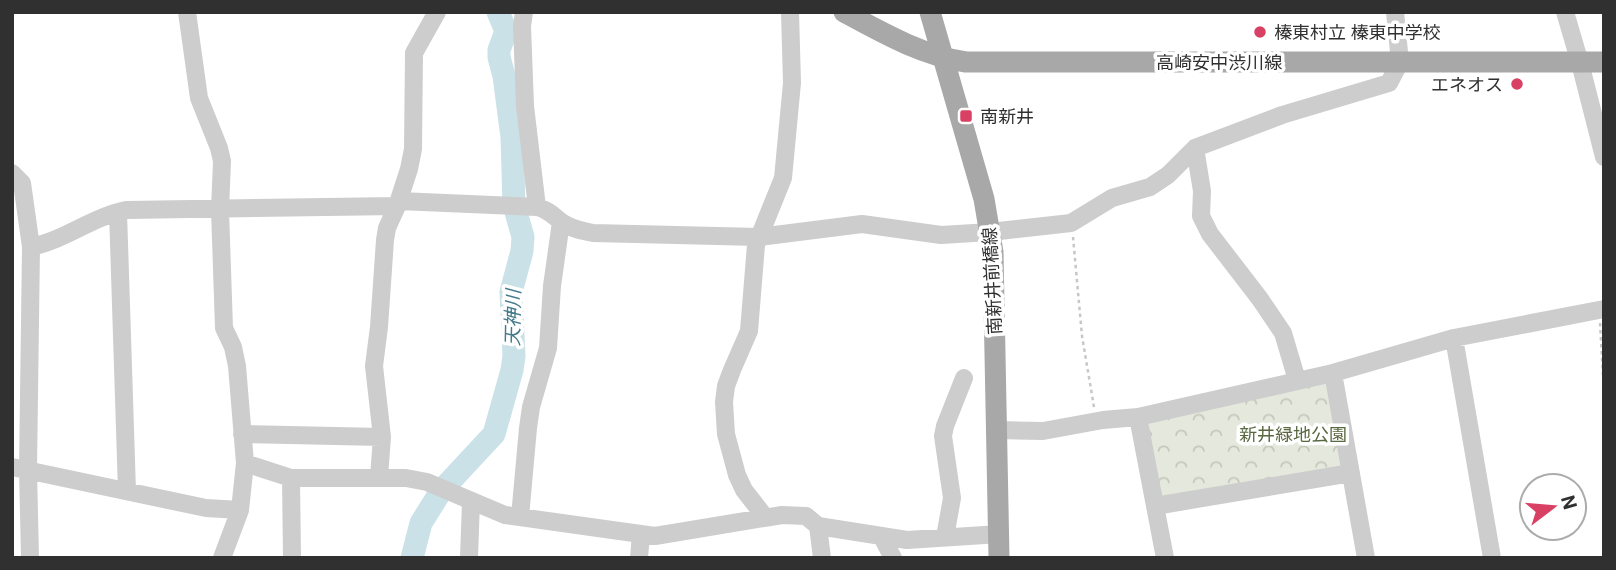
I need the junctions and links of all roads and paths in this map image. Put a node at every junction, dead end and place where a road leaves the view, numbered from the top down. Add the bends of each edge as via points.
1 (187, 12) edge
2 (437, 12) edge
3 (524, 12) edge
4 (790, 12) edge
5 (844, 12) edge
6 (930, 12) edge
7 (1395, 12) edge
8 (1565, 12) edge
9 (942, 56) junction
10 (1400, 62) junction
11 (1580, 62) junction
12 (1604, 62) edge
13 (1195, 148) junction
14 (1604, 158) edge
15 (12, 173) edge
16 (398, 204) junction
17 (537, 207) junction
18 (220, 210) junction
19 (118, 212) junction
20 (561, 222) junction
21 (1071, 223) junction
22 (990, 232) junction
23 (759, 237) junction
24 (32, 247) junction
25 (1602, 310) edge
26 (1454, 338) junction
27 (1333, 373) junction
28 (964, 378) dead end
29 (1297, 380) junction
30 (1604, 393) edge
31 (1138, 417) junction
32 (1097, 421) junction
33 (998, 430) junction
34 (242, 434) junction
35 (382, 436) junction
36 (245, 463) junction
37 (20, 468) edge
38 (1351, 473) junction
39 (379, 477) junction
40 (291, 478) junction
41 (127, 491) junction
42 (471, 501) junction
43 (1155, 506) junction
44 (240, 510) junction
45 (520, 517) junction
46 (765, 517) junction
47 (818, 526) junction
48 (641, 534) junction
49 (1000, 534) junction
50 (882, 537) junction
51 (945, 537) junction
52 (30, 558) edge
53 (222, 558) edge
54 (292, 558) edge
55 (469, 558) edge
56 (639, 558) edge
57 (822, 558) edge
58 (894, 558) edge
59 (999, 558) edge
60 (1164, 558) edge
61 (1366, 558) edge
62 (1492, 558) edge

1 - 18 street via 199,98 222,161
2 - 16 street via 414,53 413,149
3 - 17 street via 525,106
4 - 23 street via 786,160 778,194
5 - 9 main road, 高崎安中渋川線 via 899,42
6 - 9 main road, 南新井前橋線
7 - 10 street
8 - 11 street
9 - 10 main road, 高崎安中渋川線 via 966,62
9 - 22 main road, 南新井前橋線
10 - 11 main road, 高崎安中渋川線
10 - 13 street via 1389,83 1282,115
11 - 12 main road, 高崎安中渋川線
11 - 14 street
13 - 21 street via 1150,187 1112,198
13 - 29 street via 1201,216 1283,333
15 - 24 street via 22,183
16 - 17 street
16 - 18 street
16 - 35 street via 385,240 374,366
17 - 20 street
18 - 19 street
18 - 34 street via 224,328 237,366
19 - 24 street via 50,244
19 - 41 street
20 - 23 street via 593,233
20 - 45 street via 548,348 531,407
21 - 22 street
21 - 32 path via 1082,336
22 - 23 street via 941,235 862,224
22 - 33 main road, 南新井前橋線
23 - 46 street via 749,331 724,402 726,434 737,475
24 - 37 street
25 - 26 street
25 - 30 path
26 - 27 street
26 - 62 street
27 - 29 street
27 - 38 street
28 - 51 street via 943,436 952,498
29 - 31 street
31 - 32 street
31 - 43 street
32 - 33 street via 1043,431
33 - 49 main road, 南新井前橋線
34 - 35 street
34 - 36 street
35 - 39 street
36 - 40 street
36 - 44 street
37 - 41 street
37 - 52 street
38 - 43 street
38 - 61 street
39 - 40 street
39 - 42 street via 427,482
40 - 54 street
41 - 44 street via 206,509
42 - 45 street
42 - 55 street
43 - 60 street
44 - 53 street
45 - 48 street
46 - 47 street via 806,516
46 - 48 street via 655,536
47 - 50 street
47 - 57 street
48 - 56 street
49 - 51 street
49 - 59 main road, 南新井前橋線
50 - 51 street
50 - 58 street

